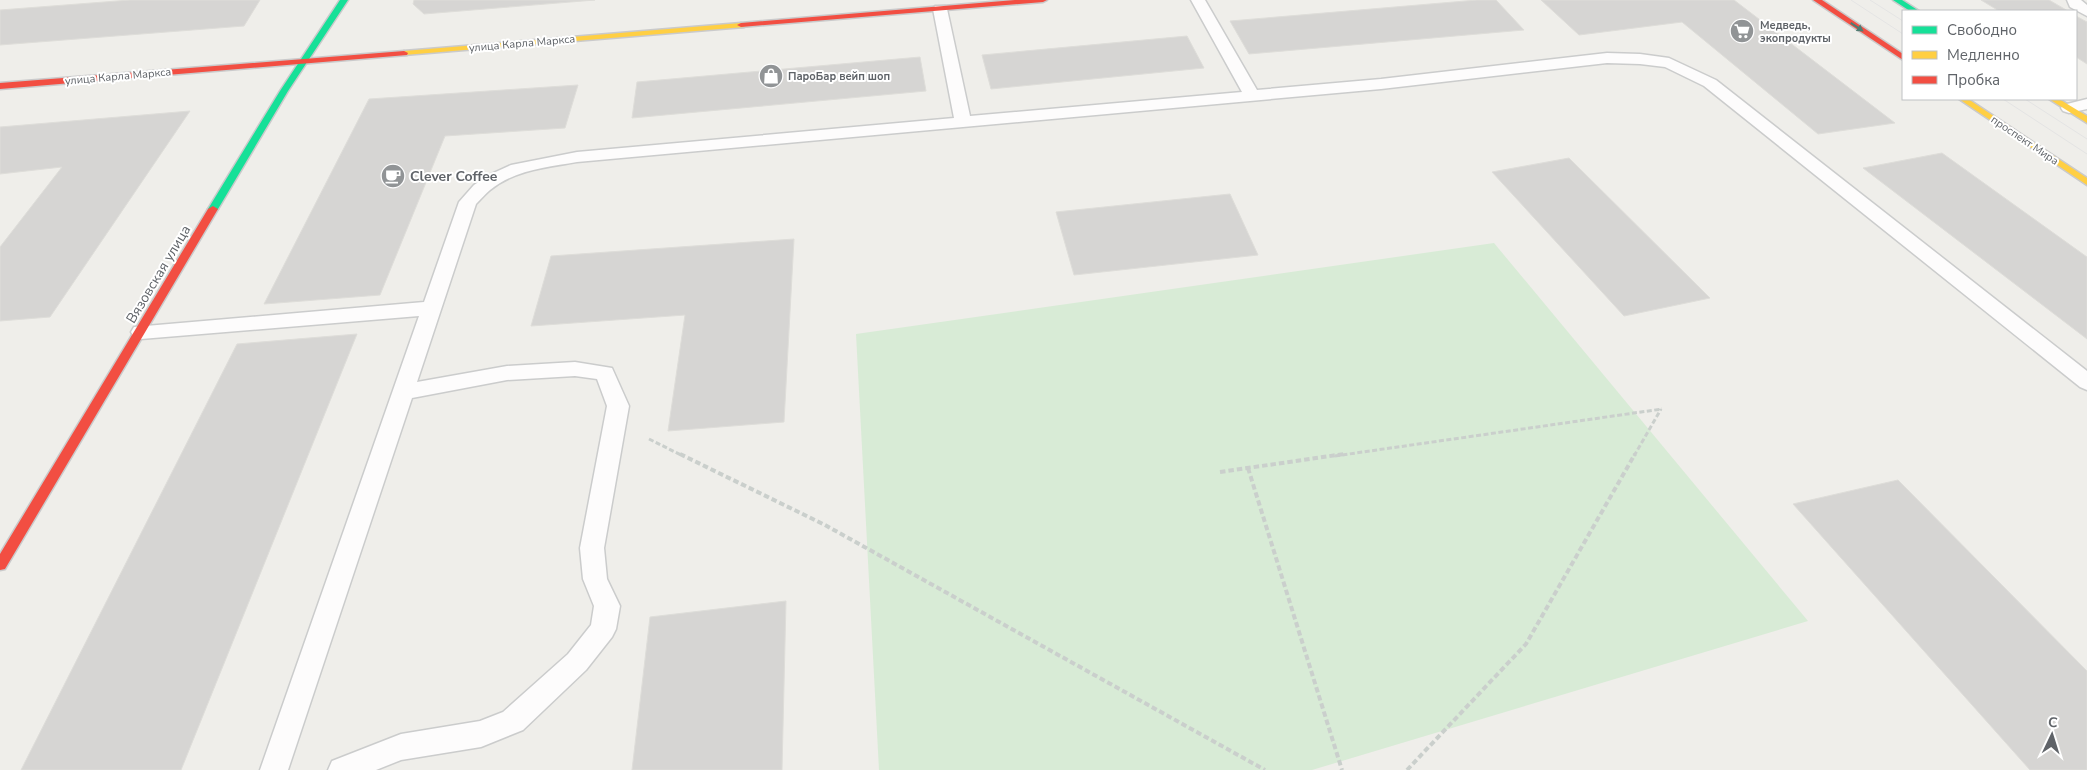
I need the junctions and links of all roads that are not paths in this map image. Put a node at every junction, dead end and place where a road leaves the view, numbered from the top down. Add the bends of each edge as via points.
1 (344, 0) edge
2 (1043, 0) edge
3 (1198, 0) edge
4 (1817, 0) edge
5 (1897, 0) edge
6 (2074, 0) edge
7 (940, 8) junction
8 (1913, 10) edge
9 (2087, 12) edge
10 (1902, 57) edge
11 (303, 61) junction
12 (0, 86) edge
13 (1252, 96) junction
14 (1964, 100) edge
15 (2055, 100) edge
16 (2087, 104) edge
17 (2069, 108) junction
18 (2087, 120) edge
19 (963, 121) junction
20 (2087, 182) edge
21 (433, 308) junction
22 (141, 332) junction
23 (2087, 382) edge
24 (405, 392) junction
25 (0, 565) edge
26 (274, 770) edge
27 (342, 770) edge

1 - 11 street, Вязовская улица
2 - 7 street, улица Карла Маркса
3 - 13 lane
4 -> 10 street
5 - 8 street
6 - 9 lane
7 - 11 street, улица Карла Маркса
7 - 19 lane
11 - 12 street, улица Карла Маркса
11 - 22 street, Вязовская улица
13 - 19 lane
13 - 23 lane via 1607,58 1669,63 1710,83
14 - 20 street, проспект Мира
15 - 17 street
16 - 17 lane
17 - 18 street
19 - 21 lane via 577,157 537,163 508,172 485,186 468,202
21 - 22 lane
21 - 24 lane
22 - 25 street, Вязовская улица
24 - 26 lane
24 - 27 lane via 507,373 576,369 605,373 618,406 592,548 595,579 607,606 603,629 577,662 513,721 481,734 401,747

